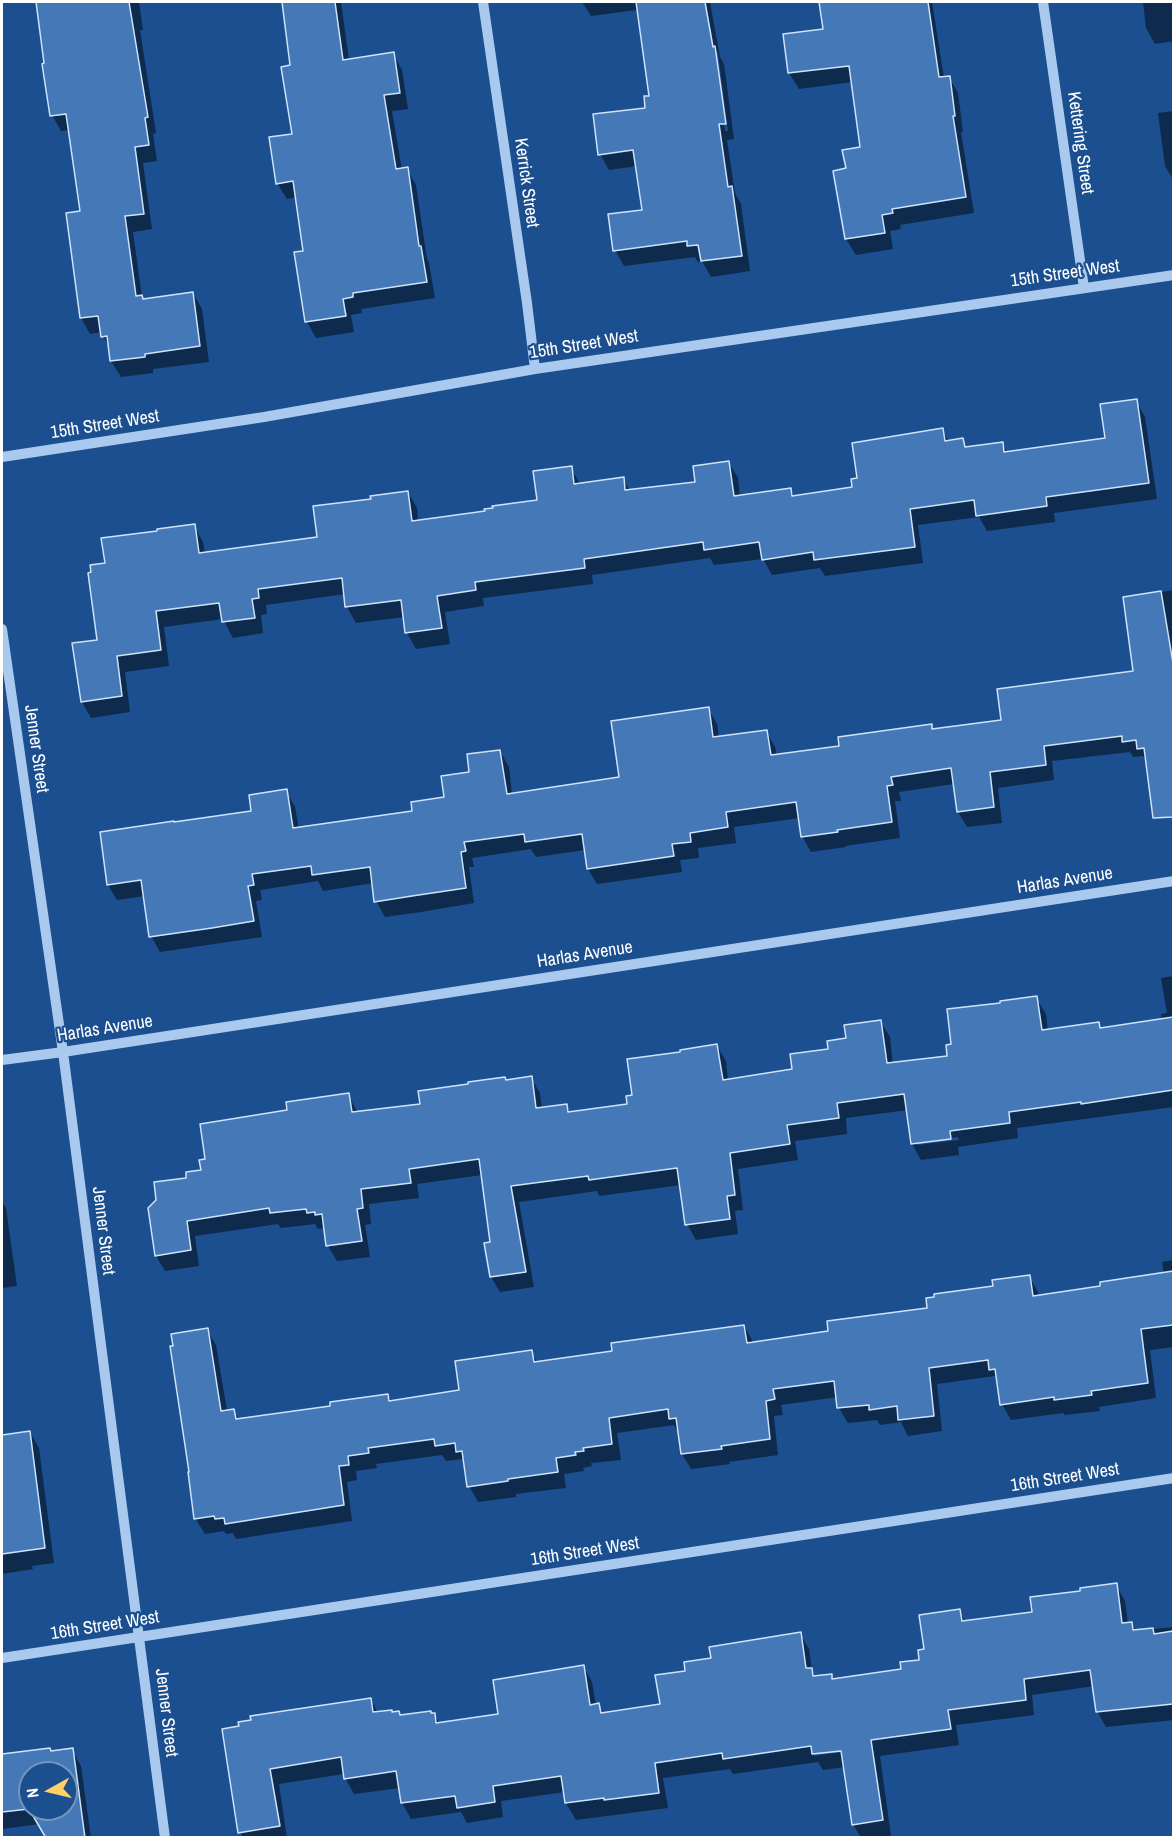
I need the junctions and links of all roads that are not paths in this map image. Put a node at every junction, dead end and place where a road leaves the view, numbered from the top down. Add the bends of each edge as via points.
1 (483, 2) edge
2 (1043, 2) edge
3 (1173, 275) edge
4 (1084, 288) junction
5 (535, 369) junction
6 (2, 457) edge
7 (2, 629) edge
8 (1173, 880) edge
9 (63, 1052) junction
10 (2, 1060) edge
11 (1173, 1478) edge
12 (139, 1638) junction
13 (2, 1658) edge
14 (165, 1838) edge

1 - 5 street, Kerrick Street
2 - 4 street, Kettering Street
3 - 4 street, 15th Street West
4 - 5 street, 15th Street West
5 - 6 street, 15th Street West via 264,417
7 - 9 street, Jenner Street
8 - 9 street, Harlas Avenue
9 - 10 street, Harlas Avenue
9 - 12 street, Jenner Street
11 - 12 street, 16th Street West
12 - 13 street, 16th Street West
12 - 14 street, Jenner Street

